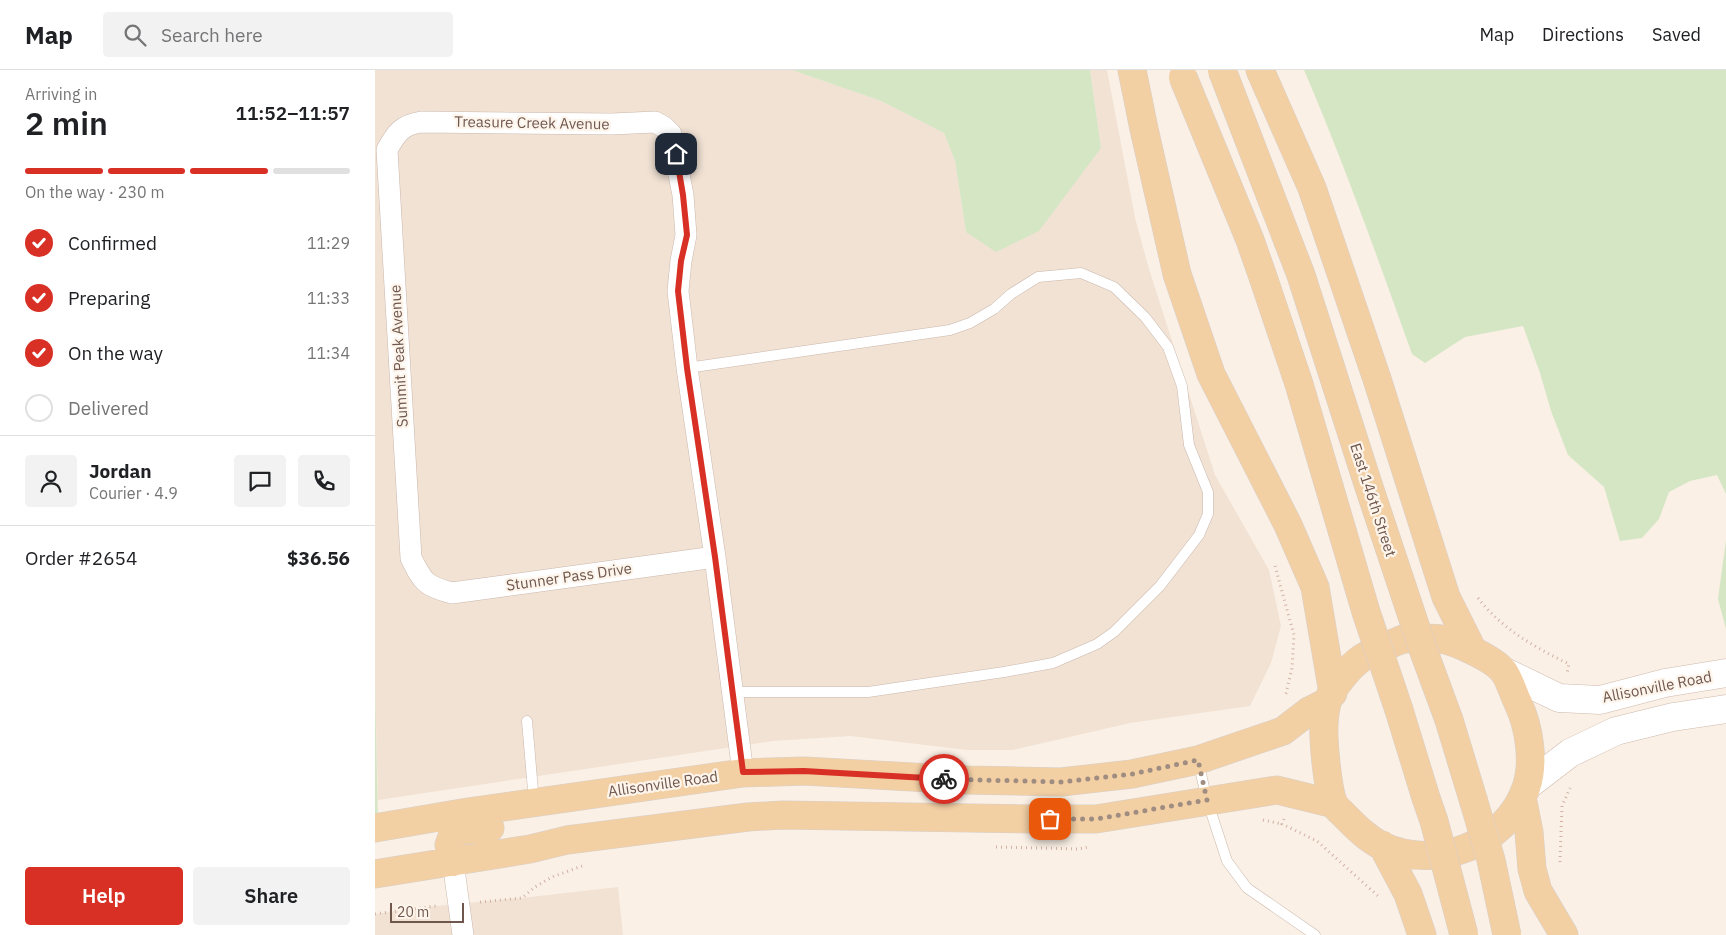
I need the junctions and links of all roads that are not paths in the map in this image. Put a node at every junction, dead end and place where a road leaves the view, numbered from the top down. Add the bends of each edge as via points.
1 (1132, 70) edge
2 (1222, 70) edge
3 (1260, 70) edge
4 (1182, 74) edge
5 (401, 130) joint
6 (687, 368) junction
7 (715, 557) junction
8 (425, 582) joint
9 (1472, 649) junction
10 (1503, 671) junction
11 (1726, 673) edge
12 (733, 692) junction
13 (1330, 698) junction
14 (1726, 709) edge
15 (527, 721) dead end
16 (1198, 760) junction
17 (743, 772) junction
18 (620, 790) junction
19 (1525, 792) junction
20 (1207, 800) junction
21 (534, 803) junction
22 (1334, 804) junction
23 (375, 828) edge
24 (1382, 845) junction
25 (453, 862) junction
26 (375, 874) edge
27 (463, 935) edge
28 (1315, 935) edge
29 (1422, 935) edge
30 (1464, 935) edge
31 (1507, 935) edge
32 (1565, 935) edge

1 - 13 main road via 1177,274 1211,374 1288,525 1315,587
2 - 31 main road, East 146th Street, bridge via 1301,275 1424,652 1459,748 1491,860
3 - 9 main road via 1312,188 1446,598
4 - 30 main road, bridge via 1250,240 1299,384 1366,612 1434,821
5 - 6 street, Treasure Creek Avenue via 421,122 655,122 664,127 671,134 687,235 678,291
5 - 8 street, Summit Peak Avenue via 387,150 411,558
6 - 7 street
6 - 12 lane via 950,330 971,323 1038,277 1081,274 1114,287 1145,317 1168,347 1182,386 1189,445 1208,492 1209,514 1199,535 1160,586 1114,632 1097,644 1053,663 868,692
7 - 8 street, Stunner Pass Drive via 452,593
7 - 12 street
9 - 10 main road
9 - 13 main road via 1441,639 1403,639 1361,659 1343,675
10 - 11 main road, Allisonville Road via 1559,698 1600,700 1665,683
10 - 19 main road via 1525,718 1531,752
12 - 17 street
13 - 16 main road, Allisonville Road via 1283,731
13 - 22 main road via 1324,733
14 - 19 main road via 1673,717 1616,731 1570,753
15 - 21 lane
16 - 17 main road, Allisonville Road via 1132,774 1061,782 804,771
16 - 20 lane
17 - 18 main road, Allisonville Road
18 - 21 main road, Allisonville Road
18 - 25 main road via 587,813 453,834 449,845
19 - 24 main road via 1497,830 1469,848 1425,856
19 - 32 main road via 1532,869 1538,891
20 - 22 main road via 1277,790
20 - 25 main road via 1096,819 748,816 567,840
20 - 28 lane via 1227,861 1247,888
21 - 23 main road, Allisonville Road
22 - 24 main road via 1359,830
24 - 29 main road via 1408,894
25 - 26 main road
25 - 27 street

